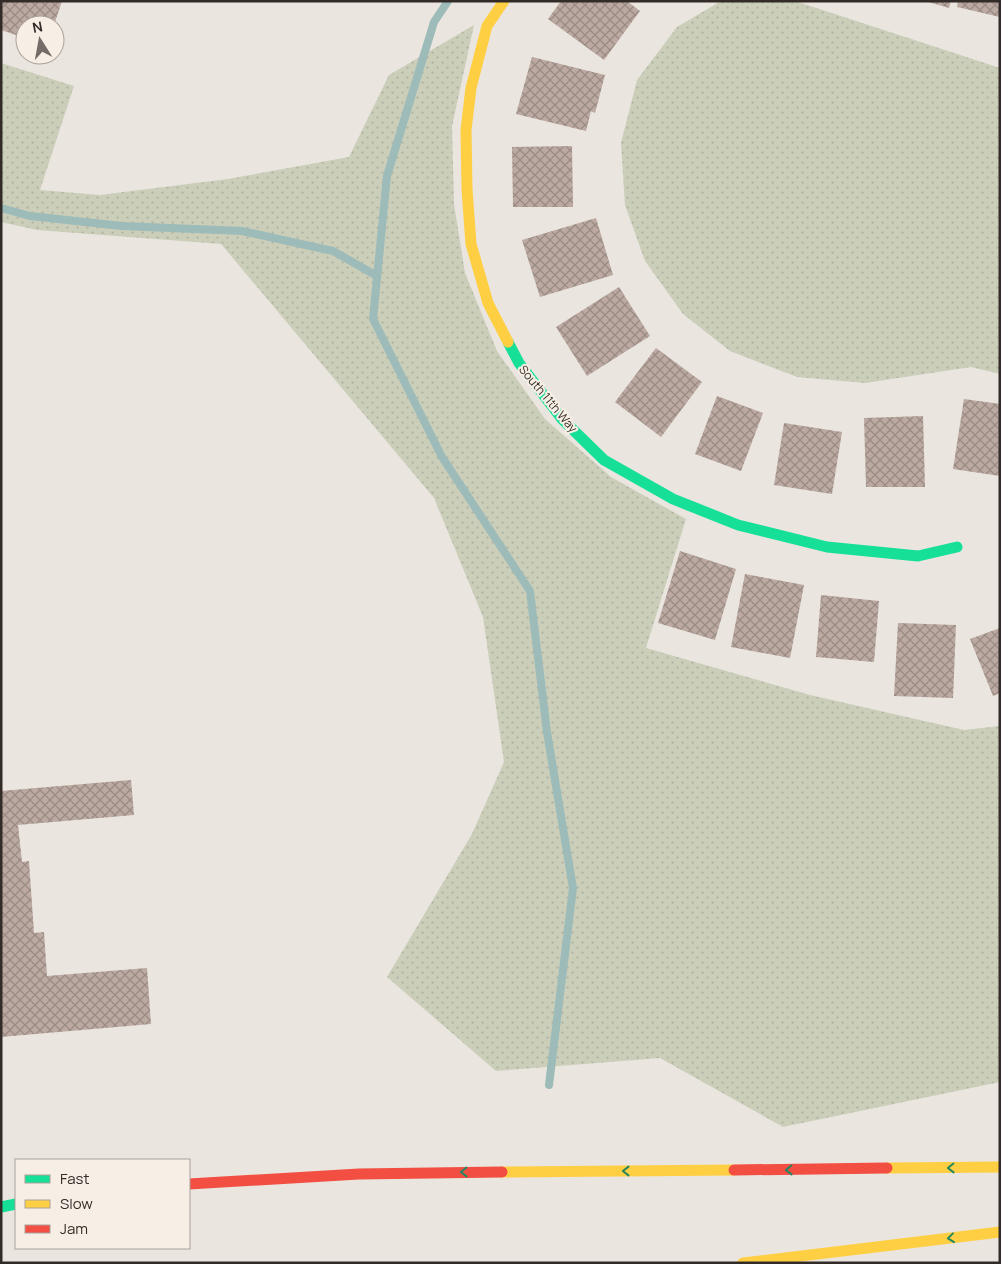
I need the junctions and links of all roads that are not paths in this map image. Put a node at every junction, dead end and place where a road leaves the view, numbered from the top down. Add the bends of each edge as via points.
1 (504, 1) edge
2 (958, 547) dead end
3 (1000, 1167) edge
4 (190, 1184) edge
5 (15, 1204) edge
6 (1, 1207) edge
7 (1000, 1232) edge
8 (744, 1263) edge

1 - 2 main road, South 11th Way via 487,26 471,88 466,130 471,244 488,303 519,364 562,419 604,460 673,499 738,525 836,548 918,556
3 -> 4 main road via 359,1174
5 - 6 main road
7 -> 8 main road

